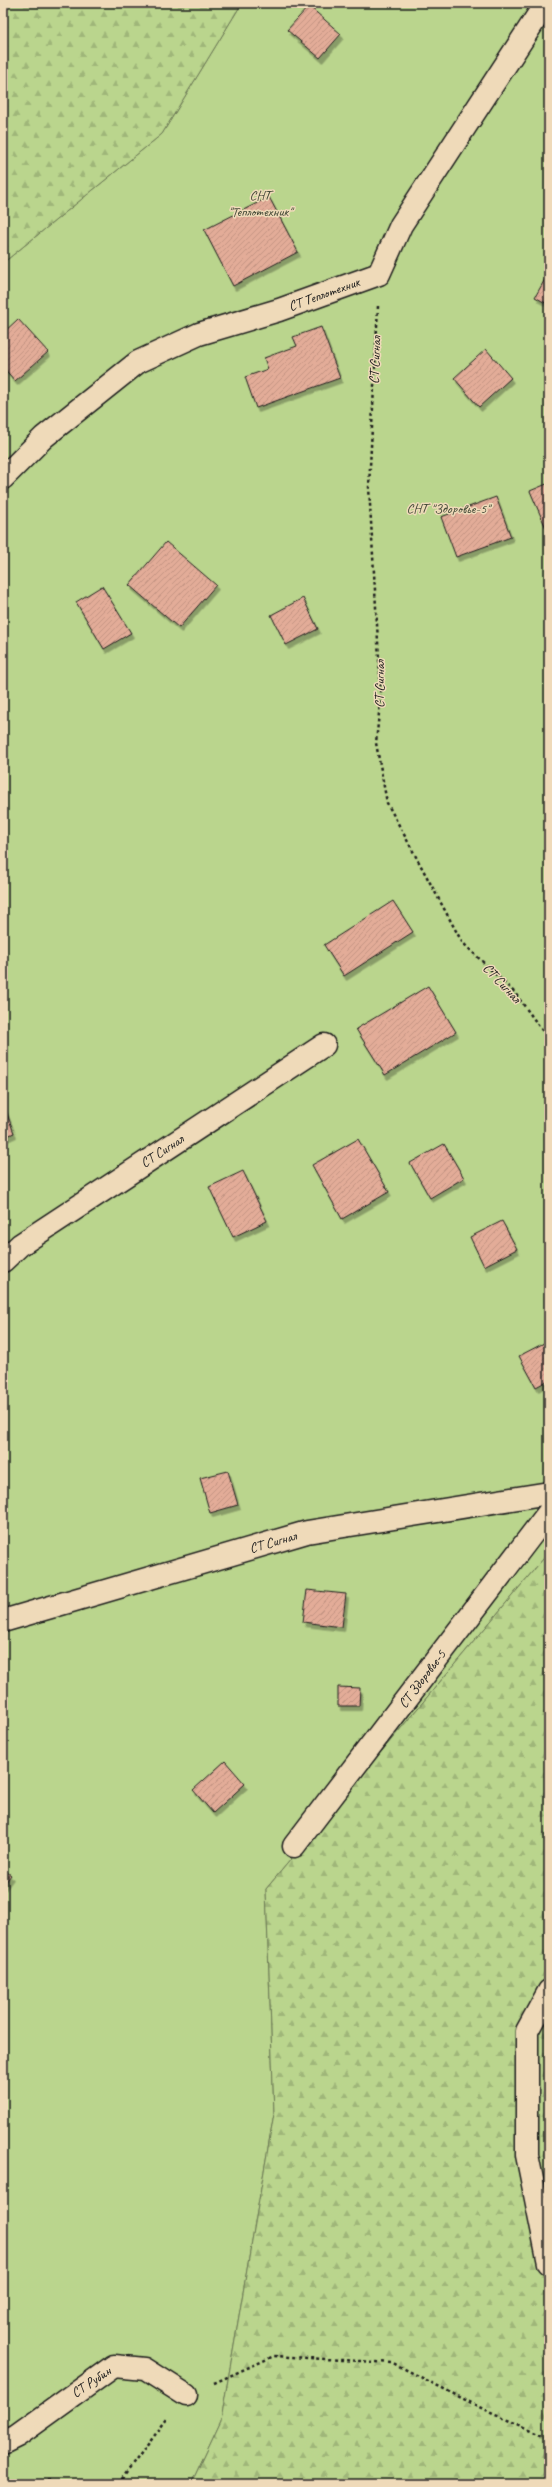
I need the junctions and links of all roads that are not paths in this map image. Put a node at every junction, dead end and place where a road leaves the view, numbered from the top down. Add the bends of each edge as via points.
1 (546, 3) edge
2 (3, 478) edge
3 (324, 1045) dead end
4 (3, 1261) edge
5 (549, 1493) edge
6 (549, 1512) edge
7 (3, 1621) edge
8 (294, 1846) dead end
9 (549, 1991) edge
10 (549, 2263) edge
11 (186, 2395) road end
12 (3, 2443) edge

1 - 2 lane, СТ Теплотехник via 401,225 380,274 280,310 199,334 138,362 44,437
3 - 4 lane, СТ Сигнал via 20,1245
5 - 7 lane, СТ Сигнал via 307,1532
6 - 8 lane, СТ Здоровье-5
9 - 10 lane via 527,2031 527,2039 528,2155
11 - 12 lane, СТ Рубин via 145,2369 114,2366 17,2436

